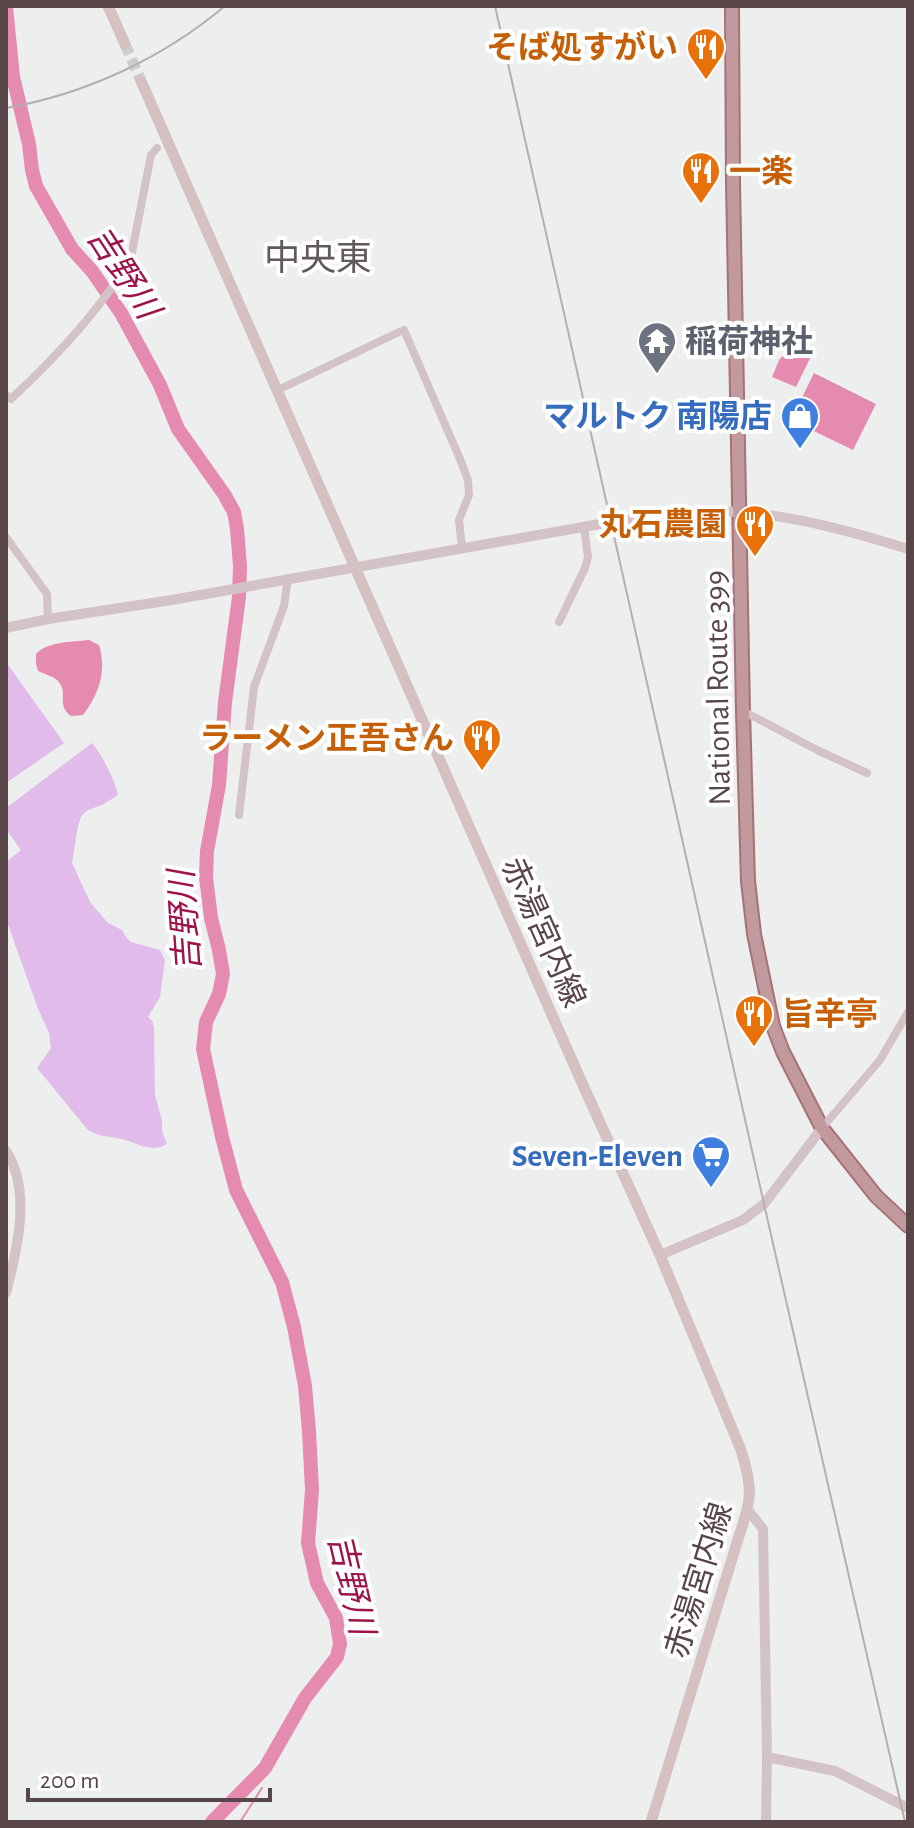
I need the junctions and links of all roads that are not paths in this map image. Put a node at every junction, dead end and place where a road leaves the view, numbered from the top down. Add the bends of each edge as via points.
1 (108, 6) edge
2 (732, 6) edge
3 (125, 44) tunnel mouth
4 (141, 81) tunnel mouth
5 (157, 148) dead end
6 (278, 390) junction
7 (8, 397) edge
8 (6, 408) edge
9 (739, 512) junction
10 (584, 527) junction
11 (6, 537) edge
12 (462, 548) junction
13 (908, 549) edge
14 (355, 567) junction
15 (288, 578) junction
16 (48, 619) junction
17 (559, 622) dead end
18 (6, 628) edge
19 (743, 711) junction
20 (867, 773) dead end
21 (239, 815) dead end
22 (908, 1012) edge
23 (822, 1128) junction
24 (6, 1151) edge
25 (908, 1226) edge
26 (660, 1255) junction
27 (6, 1293) edge
28 (748, 1510) junction
29 (767, 1757) junction
30 (908, 1808) edge
31 (651, 1822) edge
32 (766, 1822) edge

1 - 3 main road
2 - 9 highway, National Route 399
4 - 6 main road, 赤湯宮内線
5 - 7 street via 124,269 82,326
6 - 12 street via 401,331 468,480 469,495 459,520
6 - 14 main road, 赤湯宮内線
7 - 8 street
9 - 10 street via 682,512
9 - 13 street via 808,521
9 - 19 highway, National Route 399
10 - 12 street
10 - 17 street via 588,557
11 - 16 street via 47,594
12 - 14 street
14 - 15 street
14 - 26 main road, 赤湯宮内線
15 - 16 street
15 - 21 street via 284,606 254,687
16 - 18 street
19 - 20 street
19 - 23 highway, National Route 399 via 754,934 773,1026
22 - 23 street via 880,1060
23 - 25 highway, National Route 399 via 876,1196
23 - 26 street via 764,1204 743,1220
24 - 27 street via 18,1178 20,1200
26 - 28 main road, 赤湯宮内線 via 741,1450 750,1492
28 - 29 street via 763,1529
28 - 31 main road, 赤湯宮内線
29 - 30 street via 835,1771
29 - 32 street

